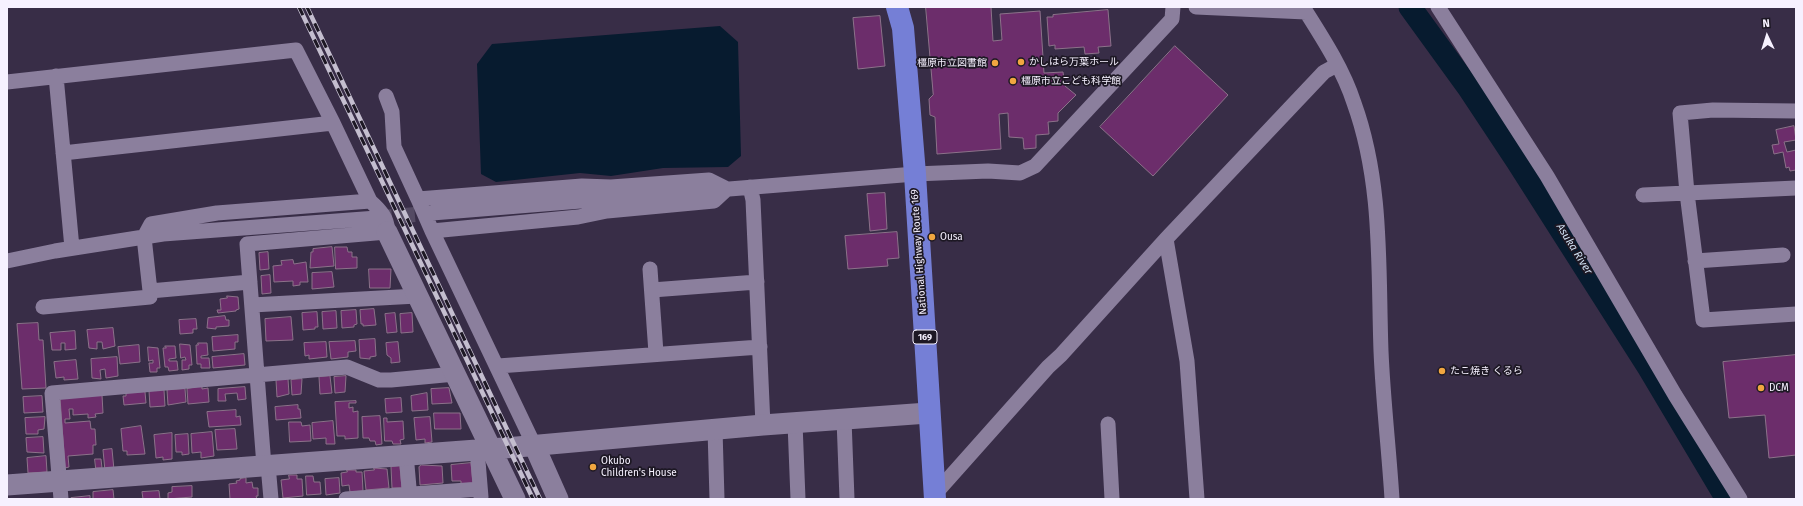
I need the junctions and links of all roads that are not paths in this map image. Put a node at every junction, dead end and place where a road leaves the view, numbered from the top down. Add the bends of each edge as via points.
1 (897, 7) edge
2 (909, 7) edge
3 (1173, 7) edge
4 (1196, 7) edge
5 (1438, 7) edge
6 (1304, 9) edge
7 (903, 28) junction
8 (1337, 65) junction
9 (56, 76) junction
10 (7, 82) edge
11 (386, 96) dead end
12 (1796, 112) edge
13 (333, 122) junction
14 (63, 153) junction
15 (915, 174) junction
16 (750, 187) junction
17 (1796, 188) edge
18 (727, 189) junction
19 (1687, 193) junction
20 (1643, 195) dead end
21 (418, 199) junction
22 (370, 201) junction
23 (432, 213) tunnel mouth
24 (382, 225) junction
25 (432, 231) junction
26 (144, 237) junction
27 (1166, 239) junction
28 (72, 248) junction
29 (1783, 255) dead end
30 (7, 261) edge
31 (1695, 261) junction
32 (650, 269) dead end
33 (250, 282) junction
34 (757, 282) junction
35 (652, 290) junction
36 (150, 291) junction
37 (417, 296) junction
38 (252, 305) junction
39 (43, 307) dead end
40 (1796, 314) edge
41 (760, 347) junction
42 (656, 353) junction
43 (498, 366) junction
44 (257, 374) junction
45 (455, 374) junction
46 (928, 413) junction
47 (844, 419) junction
48 (794, 423) junction
49 (1108, 424) dead end
50 (763, 425) junction
51 (715, 429) junction
52 (534, 445) junction
53 (484, 448) junction
54 (406, 454) junction
55 (266, 465) junction
56 (7, 485) edge
57 (60, 490) edge
58 (480, 494) edge
59 (410, 497) edge
60 (934, 497) edge
61 (271, 499) edge
62 (346, 499) edge
63 (516, 499) edge
64 (558, 499) edge
65 (717, 499) edge
66 (798, 499) edge
67 (847, 499) edge
68 (1112, 499) edge
69 (1197, 499) edge
70 (1392, 499) edge
71 (1740, 499) edge

1 - 7 highway, National Highway Route 169 / 169
2 - 7 highway
3 - 15 street via 1172,19 1035,166 1020,173 988,171
4 - 6 street
5 - 71 street via 1547,176 1675,395
6 - 8 street
7 - 15 highway, National Highway Route 169 / 169
8 - 27 street via 1324,72
8 - 70 street via 1355,105 1372,167 1379,262 1381,351
9 - 10 street
9 - 13 street via 296,50
9 - 14 street
11 - 21 street via 392,112 394,147
12 - 19 street via 1713,110 1680,113
13 - 14 street
13 - 22 street
14 - 28 street
15 - 16 street
15 - 46 highway, National Highway Route 169 / 169
16 - 18 street
16 - 34 street via 753,200
17 - 19 street
18 - 21 street via 709,180 611,187 582,186
18 - 23 street
18 - 25 street via 714,201
19 - 20 street
19 - 31 street
21 - 25 street
22 - 24 street via 381,210 388,227
22 - 26 street via 217,214 151,224
24 - 26 street
24 - 33 street via 247,244
24 - 37 street
25 - 43 street
26 - 28 street
26 - 36 street
27 - 60 street via 1048,367
27 - 69 street via 1187,361
28 - 30 street
29 - 31 street
31 - 40 street via 1702,320
32 - 35 street
33 - 36 street
33 - 38 street
34 - 35 street
34 - 41 street
35 - 42 street
36 - 39 street via 150,297
37 - 38 street
37 - 45 street
38 - 44 street
41 - 42 street
41 - 50 street
42 - 43 street
43 - 52 street
44 - 45 street via 347,367 379,380
44 - 55 street
44 - 57 street via 52,393
45 - 53 street
46 - 47 street
46 - 60 highway, National Highway Route 169 / 169
47 - 48 street
47 - 67 street
48 - 50 street
48 - 66 street
49 - 68 street
50 - 51 street
51 - 52 street
51 - 65 street
52 - 53 street
52 - 64 street
53 - 54 street
53 - 58 street
53 - 63 street
54 - 55 street
54 - 59 street
55 - 57 street
55 - 61 street
56 - 57 street
58 - 59 street
59 - 62 street

